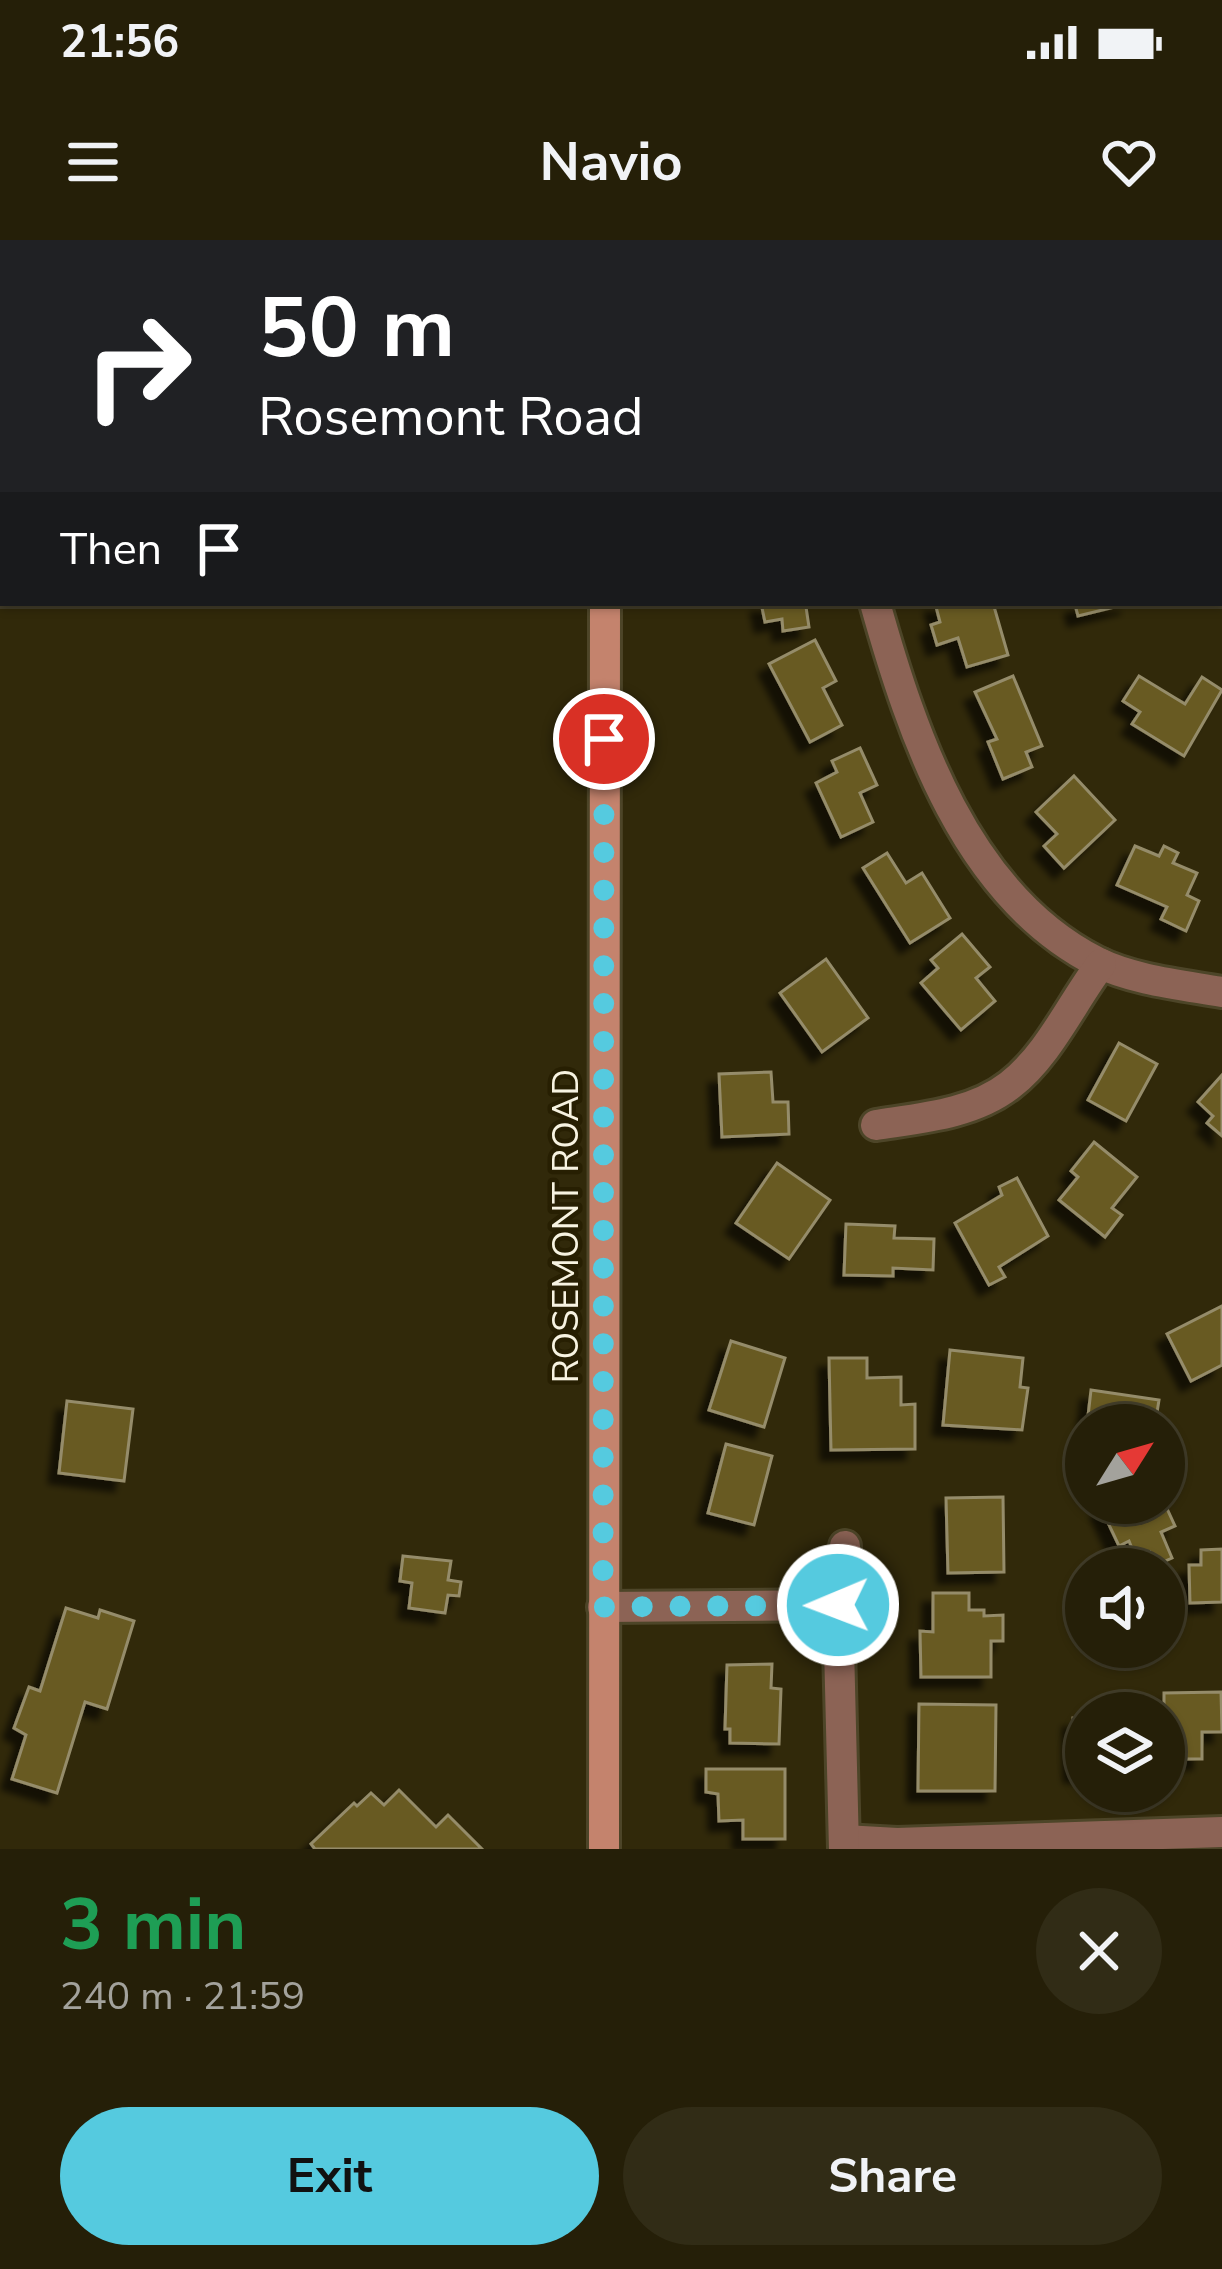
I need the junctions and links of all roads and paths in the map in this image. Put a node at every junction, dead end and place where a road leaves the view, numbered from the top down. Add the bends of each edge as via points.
1 (605, 606) edge
2 (876, 606) edge
3 (1101, 964) junction
4 (1222, 992) edge
5 (876, 1125) dead end
6 (845, 1546) dead end
7 (838, 1605) junction
8 (603, 1607) junction
9 (1222, 1832) edge
10 (844, 1845) edge
11 (604, 1849) edge

1 - 8 main road, ROSEMONT ROAD
2 - 3 street via 909,709 967,836 1030,916
3 - 4 street
3 - 5 street via 1009,1086 949,1113
6 - 7 street
7 - 8 street
7 - 10 street
8 - 11 main road, ROSEMONT ROAD
9 - 10 street

